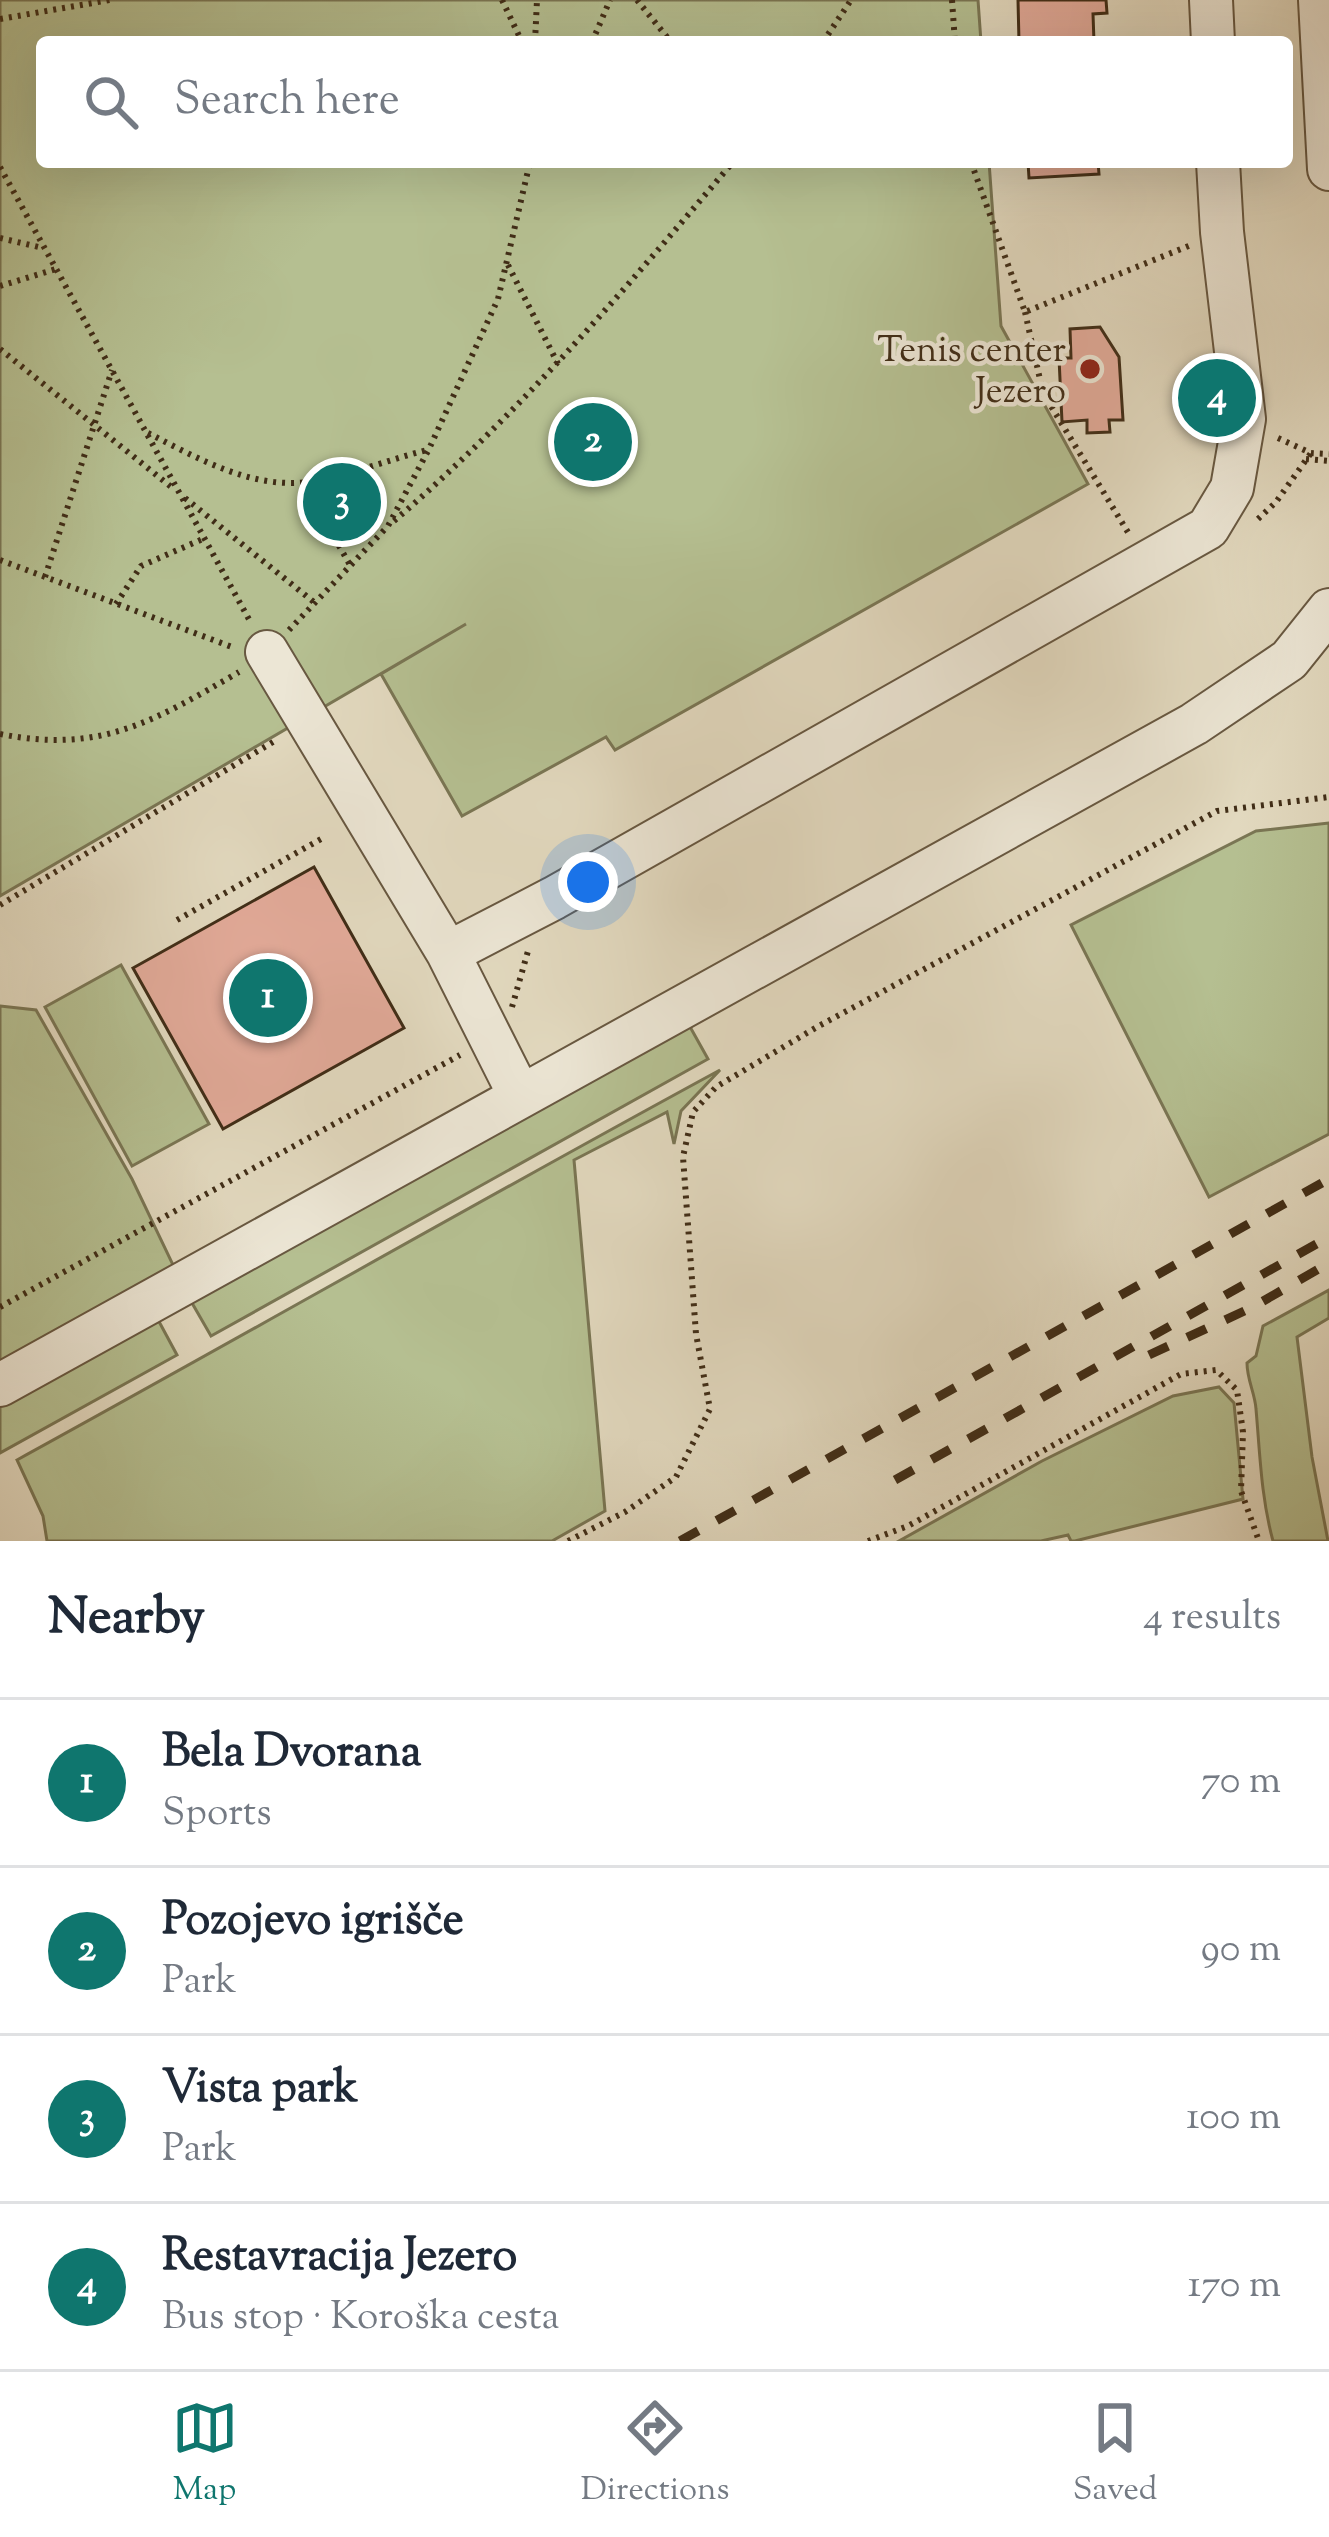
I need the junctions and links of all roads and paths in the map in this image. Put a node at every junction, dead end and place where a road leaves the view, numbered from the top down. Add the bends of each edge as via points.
1 (110, 0) edge
2 (502, 0) edge
3 (536, 0) edge
4 (610, 0) edge
5 (637, 0) edge
6 (851, 0) edge
7 (952, 0) edge
8 (1211, 0) edge
9 (1320, 0) edge
10 (0, 19) edge
11 (519, 36) edge
12 (535, 36) edge
13 (595, 36) edge
14 (666, 36) edge
15 (827, 36) edge
16 (955, 36) edge
17 (1213, 36) edge
18 (0, 167) edge
19 (529, 168) edge
20 (729, 168) edge
21 (973, 168) edge
22 (1218, 168) edge
23 (1329, 169) edge
24 (1222, 232) junction
25 (0, 238) edge
26 (45, 249) junction
27 (507, 263) junction
28 (56, 269) junction
29 (0, 286) edge
30 (1025, 312) junction
31 (0, 349) edge
32 (558, 364) junction
33 (112, 370) junction
34 (1244, 419) junction
35 (94, 424) junction
36 (145, 431) junction
37 (430, 449) junction
38 (1309, 456) junction
39 (1329, 457) edge
40 (303, 483) junction
41 (181, 495) junction
42 (388, 526) junction
43 (1250, 527) dead end
44 (205, 538) junction
45 (0, 560) edge
46 (1148, 563) junction
47 (350, 565) junction
48 (45, 577) junction
49 (116, 604) junction
50 (316, 604) junction
51 (1329, 610) edge
52 (265, 656) junction
53 (0, 734) edge
54 (284, 735) dead end
55 (1329, 797) edge
56 (321, 839) dead end
57 (0, 905) edge
58 (177, 920) dead end
59 (530, 942) dead end
60 (448, 953) junction
61 (490, 1036) junction
62 (520, 1096) junction
63 (0, 1307) edge
64 (0, 1385) edge
65 (568, 1541) edge
66 (868, 1541) edge
67 (1259, 1541) edge

1 - 10 path
2 - 11 path
3 - 12 path
4 - 13 path
5 - 14 path
6 - 15 path
7 - 16 path
8 - 17 street
9 - 23 street
18 - 26 path
19 - 27 path
20 - 32 path
21 - 30 path
22 - 24 street
24 - 30 path
24 - 34 street
25 - 26 path
26 - 28 path
27 - 32 path
27 - 37 path via 499,299
28 - 29 path
28 - 33 path
30 - 46 path via 1043,393
31 - 35 path
32 - 42 path
33 - 35 path
33 - 36 path
34 - 38 path
34 - 46 street via 1232,488 1208,528
35 - 41 path
35 - 48 path
36 - 40 path via 213,466
36 - 41 path
37 - 40 path
37 - 42 path
38 - 39 path
38 - 43 path
40 - 47 path
41 - 44 path
41 - 50 path
42 - 47 path
44 - 49 path via 141,566
44 - 52 path
45 - 48 path
46 - 60 street
47 - 50 path
48 - 49 path
49 - 52 path
50 - 52 path
51 - 62 street via 1289,660 1193,724
52 - 53 path via 153,719 94,740
52 - 60 street
54 - 57 path
55 - 65 path via 1217,811 716,1087 693,1112 683,1156 710,1409 676,1478
56 - 58 path
59 - 61 path via 516,1000
60 - 61 street
61 - 62 street
61 - 63 path
62 - 64 street
66 - 67 path via 1181,1374 1216,1370 1237,1390 1241,1491

